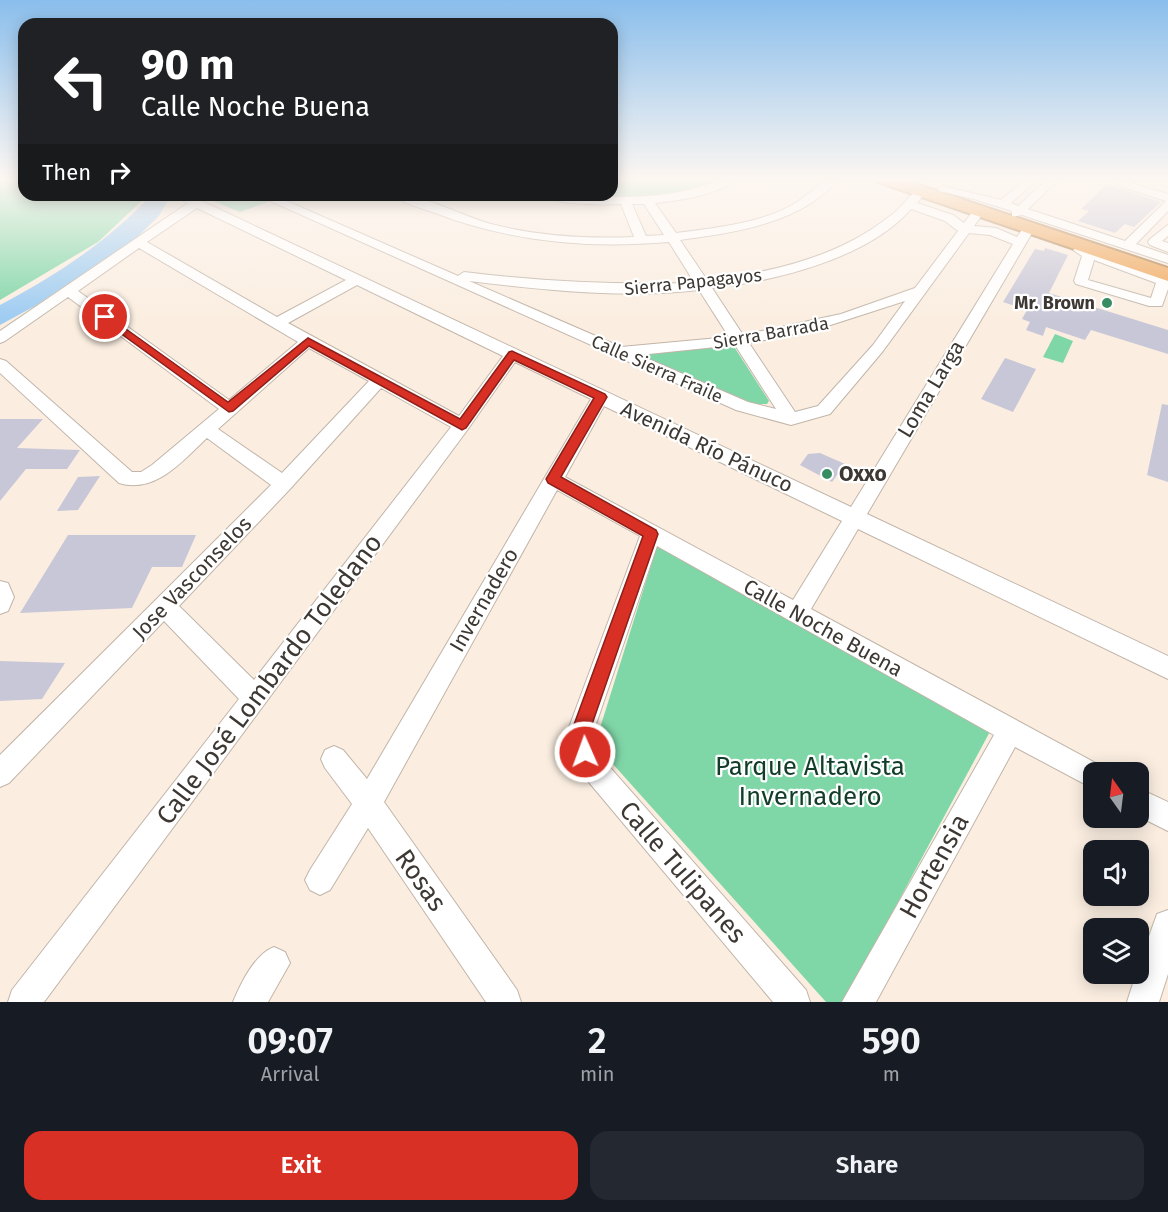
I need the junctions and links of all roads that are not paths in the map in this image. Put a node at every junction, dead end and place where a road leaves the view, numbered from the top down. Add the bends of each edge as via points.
1 (164, 226) edge
2 (245, 226) edge
3 (333, 226) edge
4 (486, 226) edge
5 (635, 226) edge
6 (663, 226) edge
7 (743, 226) edge
8 (886, 226) edge
9 (959, 226) edge
10 (967, 226) edge
11 (1007, 226) edge
12 (1047, 226) edge
13 (1067, 226) edge
14 (1147, 226) edge
15 (964, 229) junction
16 (1168, 229) edge
17 (1062, 233) junction
18 (1024, 235) junction
19 (671, 238) junction
20 (641, 240) junction
21 (140, 243) junction
22 (1128, 245) junction
23 (1168, 248) edge
24 (1089, 255) junction
25 (1168, 259) edge
26 (441, 273) junction
27 (1098, 273) dead end
28 (356, 280) junction
29 (1165, 280) edge
30 (702, 284) junction
31 (69, 291) junction
32 (919, 291) junction
33 (277, 323) junction
34 (0, 338) edge
35 (308, 341) junction
36 (740, 342) junction
37 (618, 351) junction
38 (512, 355) junction
39 (0, 364) edge
40 (380, 379) junction
41 (601, 397) junction
42 (229, 408) junction
43 (791, 419) junction
44 (462, 425) junction
45 (206, 429) junction
46 (553, 479) junction
47 (283, 484) junction
48 (854, 516) junction
49 (651, 534) junction
50 (164, 606) junction
51 (797, 613) junction
52 (1168, 668) edge
53 (254, 697) junction
54 (1010, 731) junction
55 (334, 759) dead end
56 (1083, 770) edge
57 (0, 774) edge
58 (368, 803) junction
59 (1149, 807) edge
60 (1168, 817) edge
61 (320, 880) dead end
62 (1168, 925) edge
63 (274, 963) dead end
64 (24, 1002) edge
65 (249, 1002) edge
66 (505, 1002) edge
67 (794, 1002) edge
68 (858, 1002) edge
69 (1143, 1002) edge

1 - 21 street
2 - 28 street, Avenida Río Pánuco
3 - 26 street, Calle Sierra Fraile
4 - 20 street via 583,241
5 - 20 street
6 - 19 street
7 - 19 street
8 - 30 street, Sierra Papagayos via 829,256 763,276
9 - 15 street
10 - 15 street, Calle Sierra Fraile
11 - 18 highway
12 - 17 highway
13 - 22 street
14 - 22 street
15 - 18 street
15 - 32 street, Calle Sierra Fraile
16 - 23 street via 1154,242
17 - 18 highway
17 - 24 street
17 - 29 highway
18 - 48 street, Loma Larga
19 - 20 street
19 - 30 street
21 - 31 street
21 - 33 street
22 - 25 street
24 - 29 street
24 - 29 street via 1082,282 1157,303
26 - 30 street, Sierra Papagayos via 594,289
26 - 37 street, Calle Sierra Fraile
27 - 29 street via 1143,286
28 - 33 street
28 - 38 street, Avenida Río Pánuco
30 - 36 street
31 - 34 street
31 - 42 street
32 - 36 street, Sierra Barrada via 847,318
32 - 43 street, Calle Sierra Fraile via 878,348 829,405 816,414
33 - 35 street
35 - 40 street
35 - 42 street
36 - 37 street, Sierra Barrada
36 - 43 street
37 - 43 street, Calle Sierra Fraile via 742,406
38 - 41 street, Avenida Río Pánuco
38 - 44 street, Calle José Lombardo Toledano
39 - 45 street via 132,480 146,478
40 - 44 street
40 - 47 street, Jose Vasconselos
41 - 46 street, Invernadero
41 - 48 street, Avenida Río Pánuco
42 - 45 street
44 - 53 street, Calle José Lombardo Toledano
45 - 47 street
46 - 49 street, Calle Noche Buena
46 - 58 street, Invernadero
47 - 50 street, Jose Vasconselos
48 - 51 street, Loma Larga
48 - 52 street, Avenida Río Pánuco
49 - 51 street, Calle Noche Buena
49 - 67 street, Calle Tulipanes via 581,730 583,746 591,765
50 - 53 street
50 - 57 street, Jose Vasconselos
51 - 54 street, Calle Noche Buena
53 - 64 street, Calle José Lombardo Toledano
54 - 56 street, Calle Noche Buena
54 - 68 street, Hortensia
55 - 58 street, Rosas
58 - 61 street, Invernadero
58 - 66 street, Rosas
59 - 60 street
62 - 69 street
63 - 65 street

